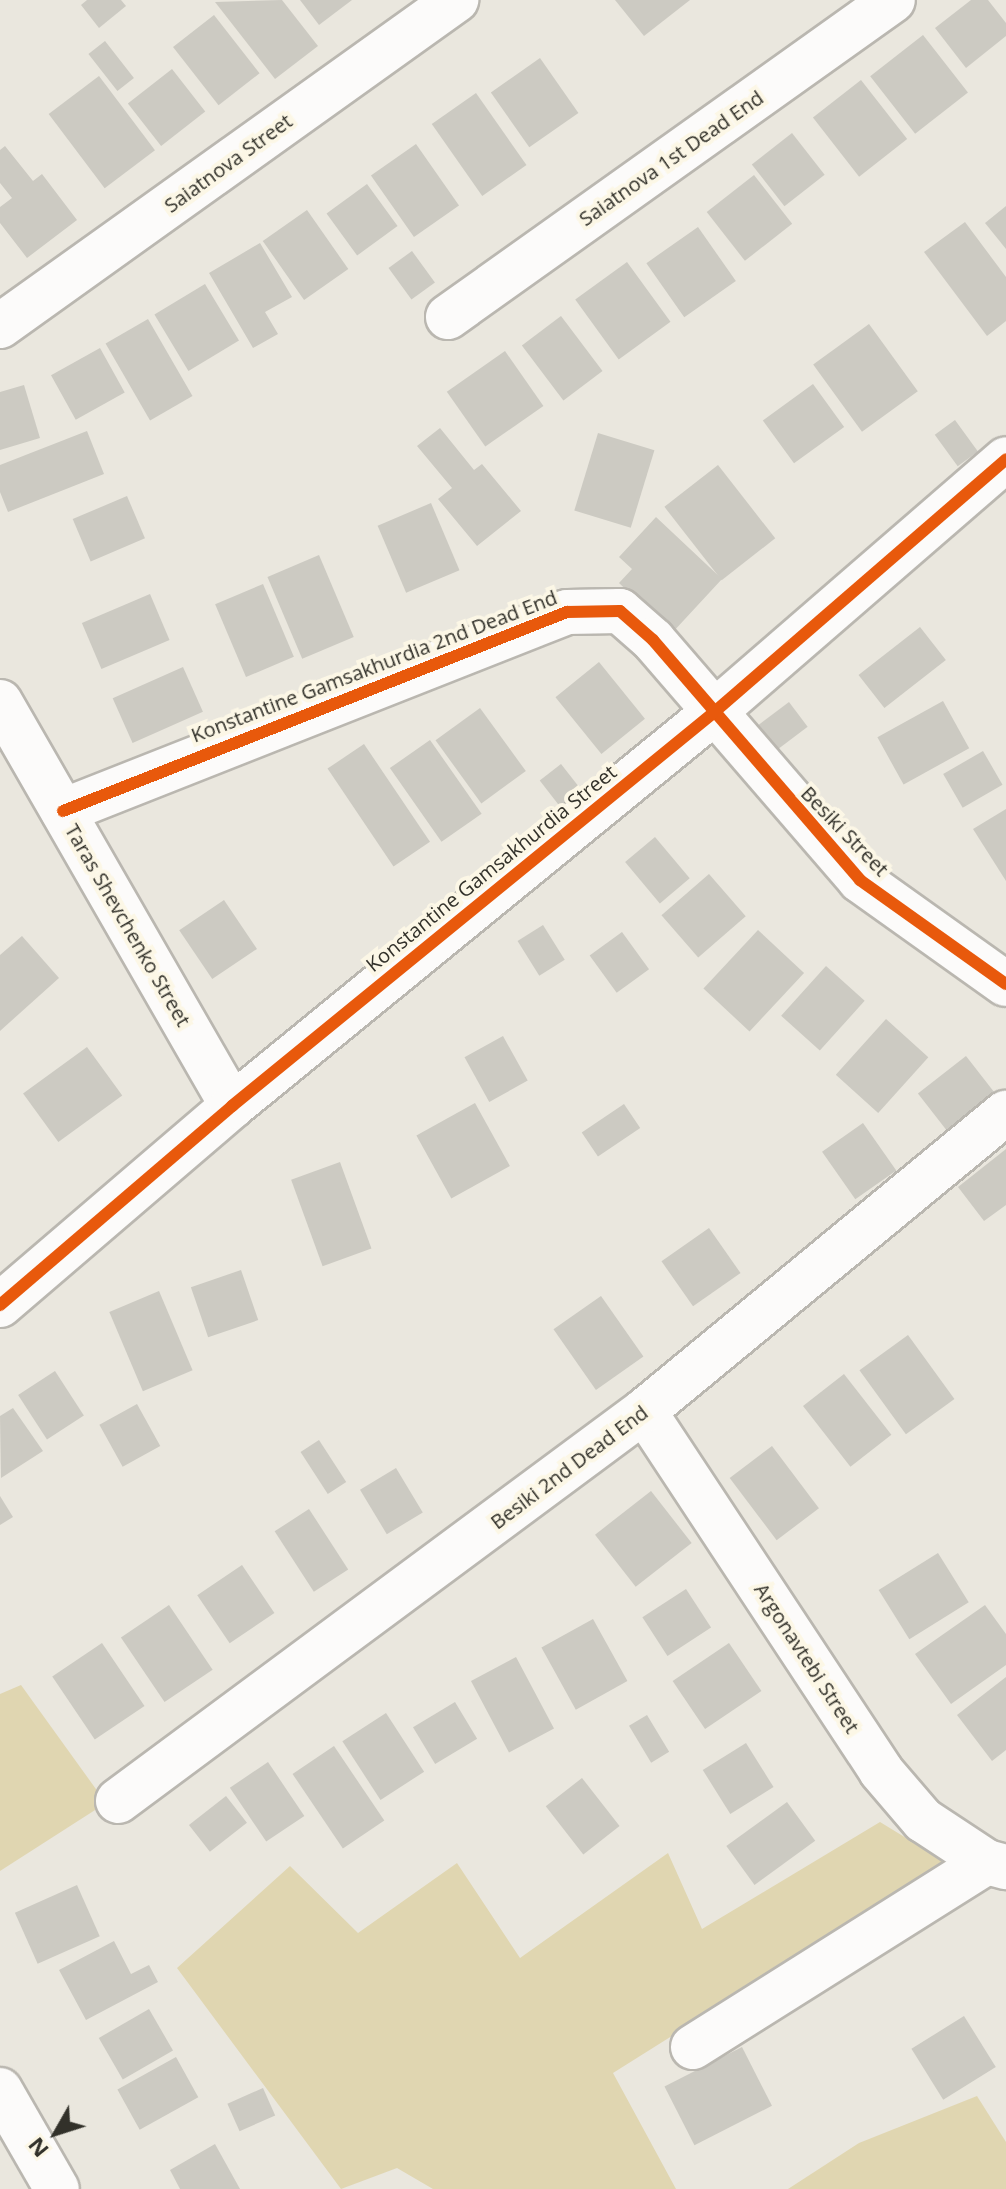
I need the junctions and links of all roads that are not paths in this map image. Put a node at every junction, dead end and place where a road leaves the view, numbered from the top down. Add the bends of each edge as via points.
1 (456, 0) edge
2 (893, 0) edge
3 (448, 317) dead end
4 (0, 326) edge
5 (1006, 459) edge
6 (0, 702) edge
7 (712, 714) junction
8 (63, 811) junction
9 (1006, 984) edge
10 (232, 1106) junction
11 (1006, 1113) edge
12 (0, 1305) edge
13 (644, 1411) junction
14 (118, 1801) dead end
15 (996, 1864) edge
16 (693, 2047) dead end
17 (0, 2090) edge
18 (57, 2189) edge

1 - 4 street, Saiatnova Street
2 - 3 street, Saiatnova 1st Dead End
5 - 7 street, Konstantine Gamsakhurdia Street
6 - 8 street, Taras Shevchenko Street
7 - 8 street, Konstantine Gamsakhurdia 2nd Dead End via 653,640 620,611 567,612
7 - 9 street, Besiki Street via 860,880
7 - 10 street, Konstantine Gamsakhurdia Street
8 - 10 street, Taras Shevchenko Street
10 - 12 street, Konstantine Gamsakhurdia Street
11 - 13 street, Besiki 2nd Dead End
13 - 14 street, Besiki 2nd Dead End
13 - 15 street, Argonavtebi Street via 881,1771 923,1820
15 - 16 street
17 - 18 street

